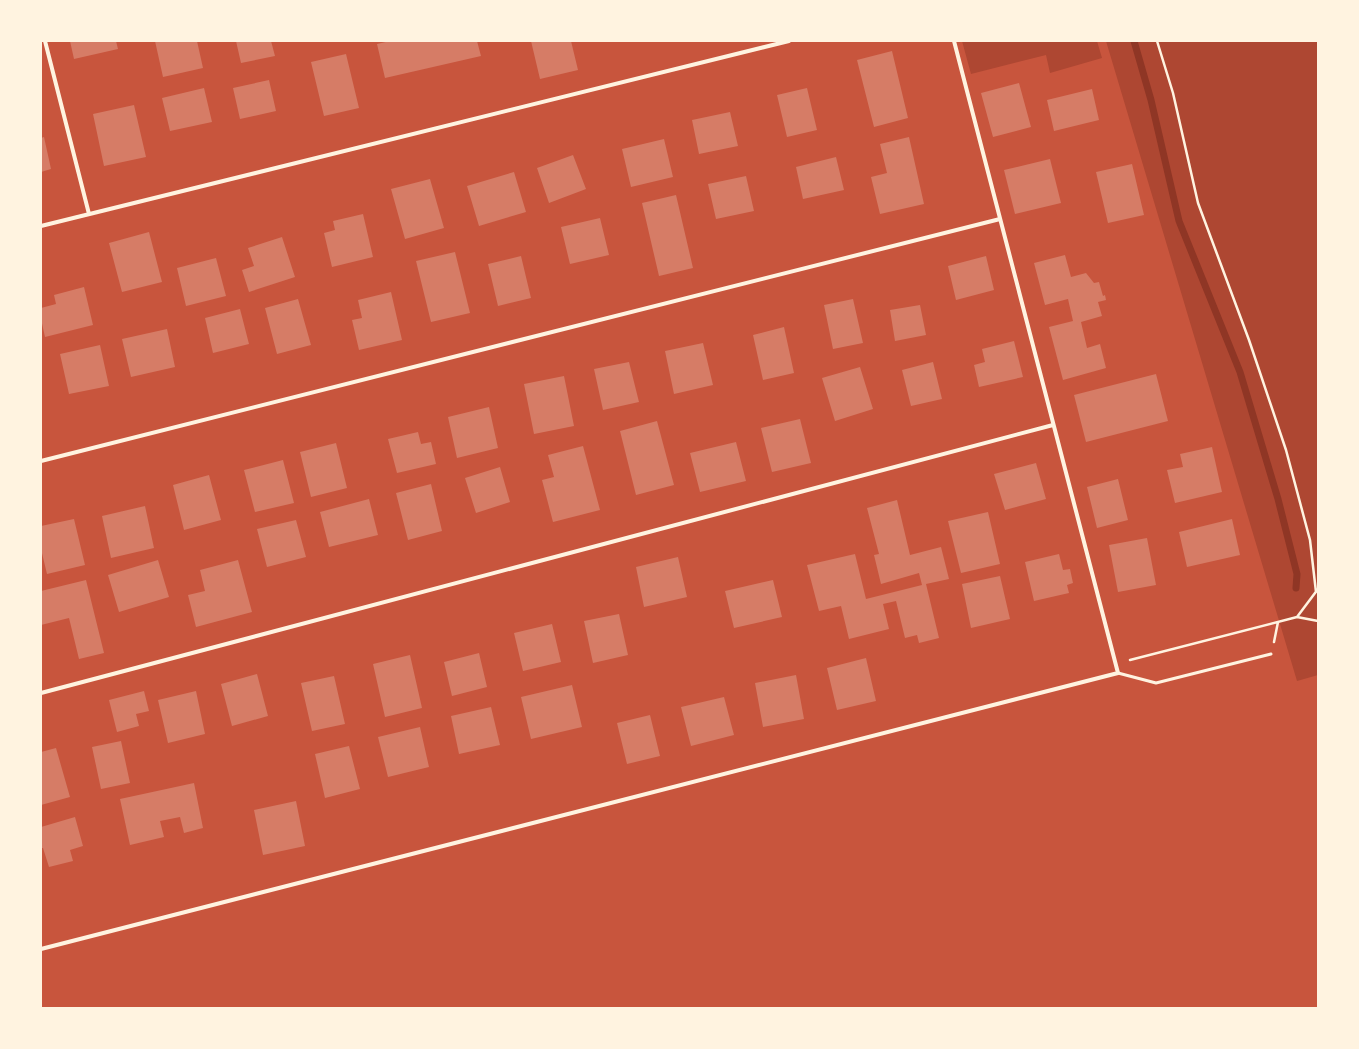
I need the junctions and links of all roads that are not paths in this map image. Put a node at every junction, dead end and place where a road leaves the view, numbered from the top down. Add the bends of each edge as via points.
1 (44, 41) edge
2 (789, 41) edge
3 (954, 41) edge
4 (89, 214) junction
5 (1000, 219) junction
6 (41, 226) edge
7 (1053, 425) junction
8 (41, 461) edge
9 (1271, 654) road end
10 (1118, 673) junction
11 (41, 694) edge
12 (41, 949) edge

1 - 4 street
2 - 4 street
3 - 5 street
4 - 6 street
5 - 7 street
5 - 8 street
7 - 10 street
7 - 11 street
9 - 10 lane via 1156,683
10 - 12 street

